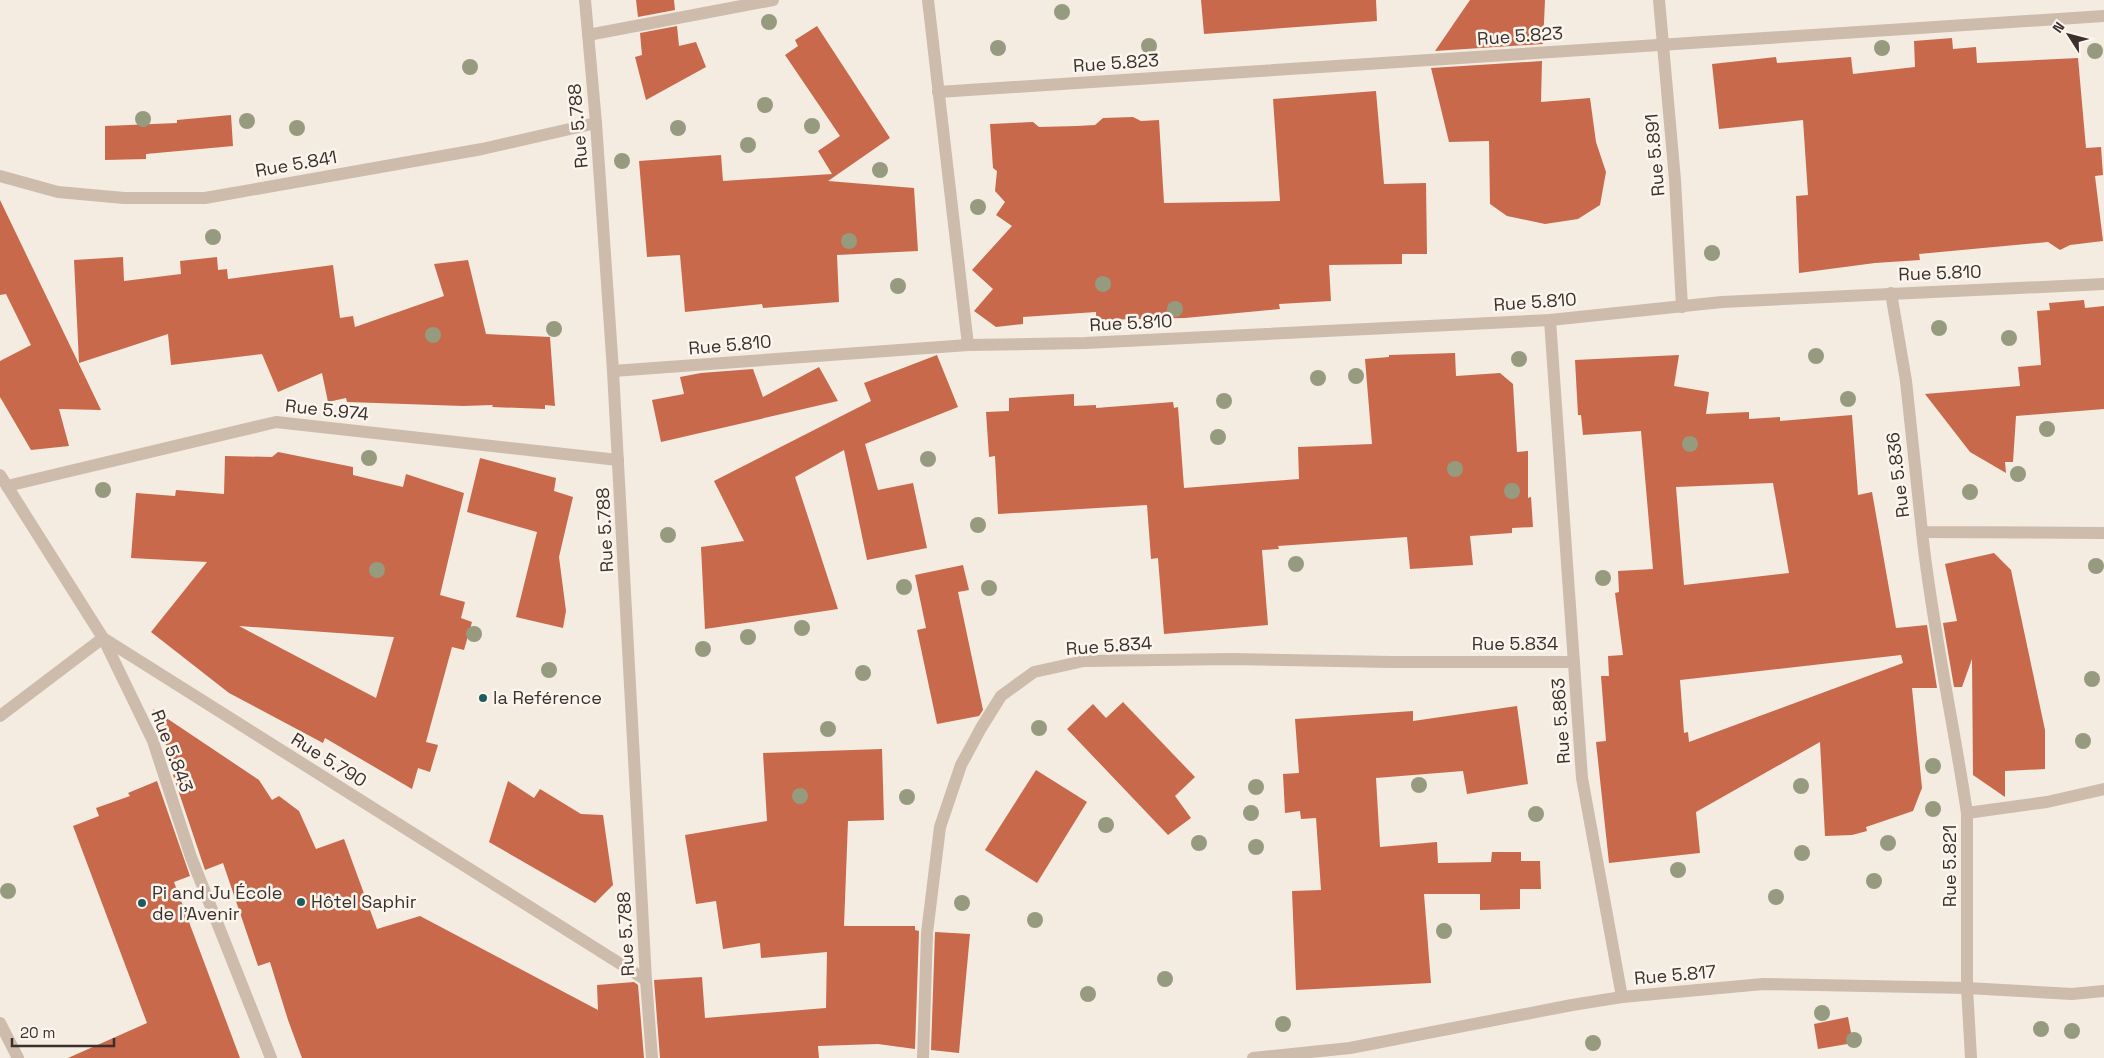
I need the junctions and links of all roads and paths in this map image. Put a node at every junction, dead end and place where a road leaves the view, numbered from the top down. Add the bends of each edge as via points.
1 (585, 0) edge
2 (773, 0) edge
3 (928, 0) edge
4 (1658, 0) edge
5 (2104, 16) edge
6 (588, 35) junction
7 (1662, 44) junction
8 (938, 92) junction
9 (596, 123) junction
10 (0, 176) edge
11 (2104, 284) edge
12 (1891, 293) junction
13 (1682, 307) junction
14 (1550, 320) junction
15 (968, 345) junction
16 (614, 371) junction
17 (618, 460) junction
18 (4, 481) edge
19 (1922, 532) junction
20 (2104, 533) edge
21 (103, 638) junction
22 (1574, 662) junction
23 (0, 716) edge
24 (2104, 789) edge
25 (1967, 813) junction
26 (646, 980) junction
27 (1967, 988) junction
28 (2104, 991) edge
29 (1622, 997) junction
30 (0, 1023) edge
31 (18, 1058) edge
32 (271, 1058) edge
33 (652, 1058) edge
34 (923, 1058) edge
35 (1253, 1058) edge
36 (1971, 1058) edge

1 - 6 street, Rue 5.788
2 - 6 street
3 - 8 street
4 - 7 street, Rue 5.891
5 - 7 street, Rue 5.823
6 - 9 street, Rue 5.788
7 - 8 street, Rue 5.823
7 - 13 street, Rue 5.891 via 1675,180
8 - 15 street
9 - 10 street, Rue 5.841 via 482,148 205,198 124,198 58,192
9 - 16 street, Rue 5.788
11 - 12 street, Rue 5.810
12 - 13 street, Rue 5.810
12 - 19 street, Rue 5.836 via 1906,381
13 - 14 street, Rue 5.810
14 - 15 street, Rue 5.810 via 1085,343
14 - 22 street, Rue 5.863
15 - 16 street, Rue 5.810
16 - 17 street, Rue 5.788
17 - 18 street, Rue 5.974 via 276,422
17 - 26 street, Rue 5.788
18 - 21 street, Rue 5.843
19 - 20 street, Rue 5.836
19 - 25 street
21 - 23 street
21 - 26 street, Rue 5.790
21 - 32 street, Rue 5.843 via 153,741 191,858
22 - 29 street, Rue 5.863 via 1582,778
22 - 34 street, Rue 5.834 via 1084,661 1034,672 1001,696 981,728 961,765 940,827 927,933
24 - 25 street, Rue 5.821 via 2047,802
25 - 27 street, Rue 5.821
26 - 33 street, Rue 5.788
27 - 28 street, Rue 5.817 via 2072,994
27 - 29 street, Rue 5.817 via 1764,984
27 - 36 street, Rue 5.821
29 - 35 street, Rue 5.817 via 1350,1048
30 - 31 street

